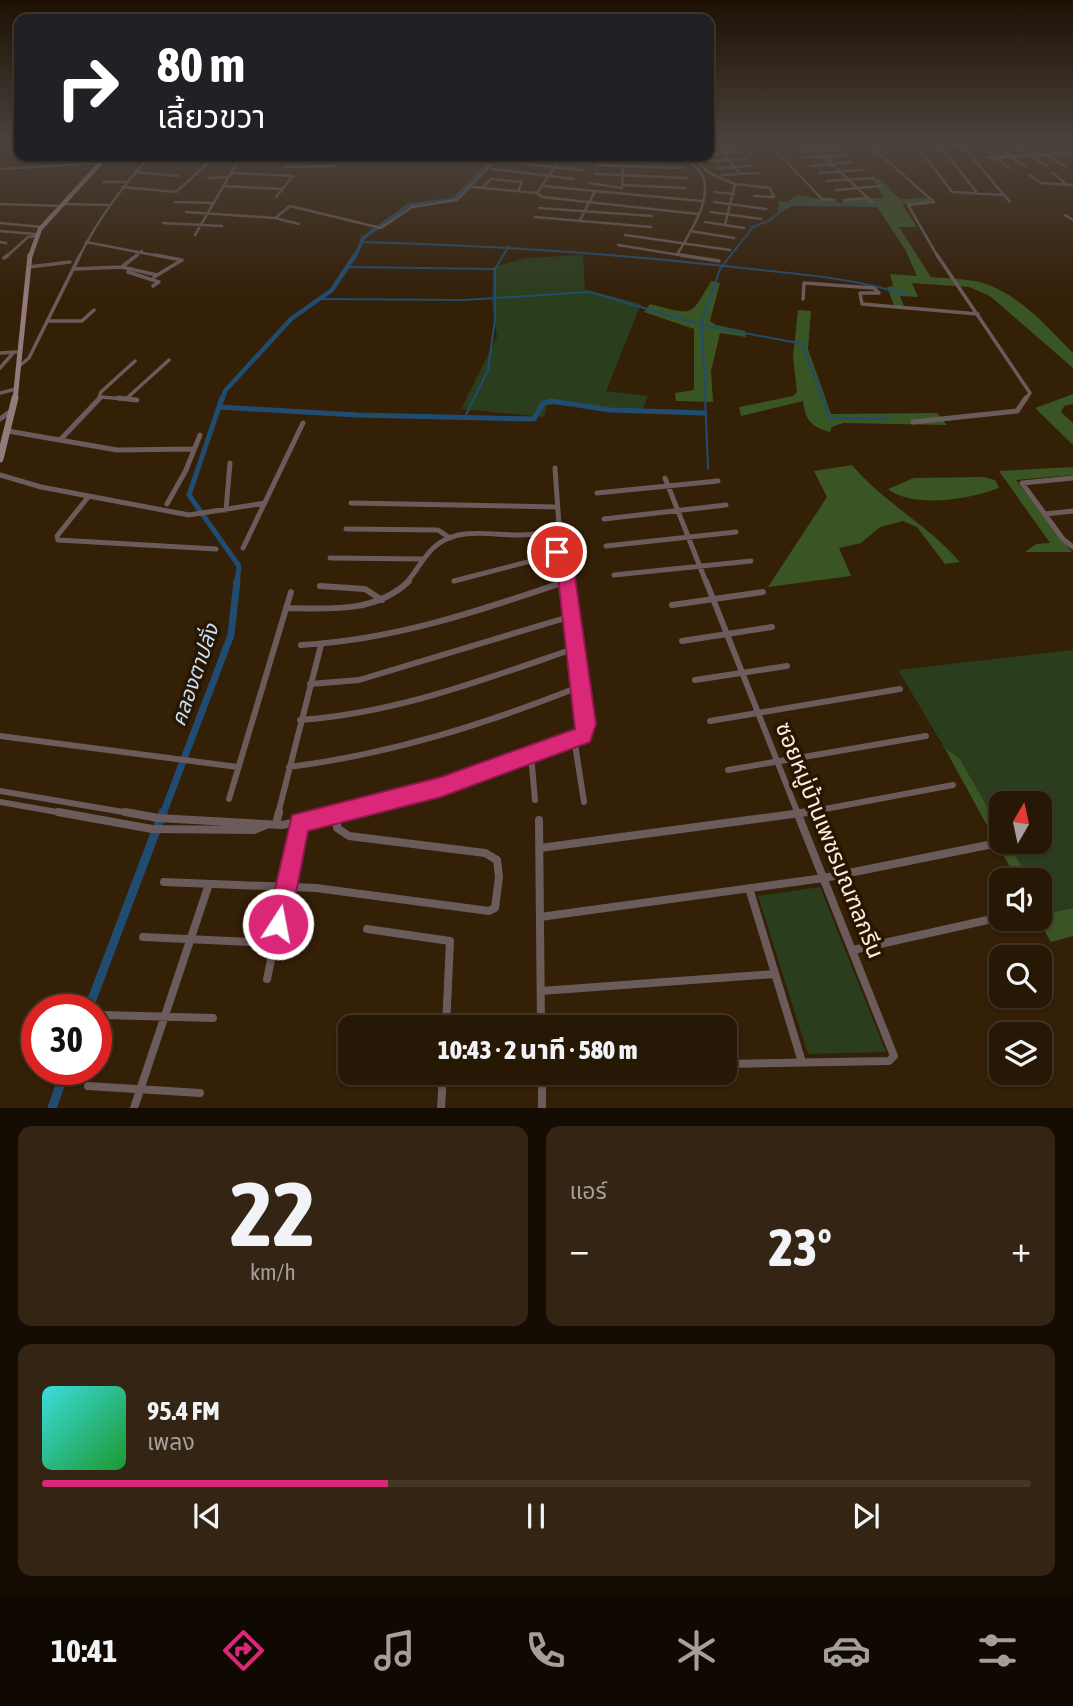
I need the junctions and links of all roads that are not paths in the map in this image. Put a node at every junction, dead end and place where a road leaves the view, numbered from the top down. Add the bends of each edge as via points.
1 (734, 194) edge
2 (71, 195) edge
3 (116, 195) edge
4 (170, 195) edge
5 (218, 195) edge
6 (463, 195) edge
7 (539, 195) edge
8 (593, 195) edge
9 (634, 195) edge
10 (703, 195) edge
11 (773, 195) edge
12 (819, 195) edge
13 (863, 195) edge
14 (926, 195) edge
15 (996, 195) edge
16 (1004, 195) joint
17 (754, 196) dead end
18 (867, 198) junction
19 (167, 200) dead end
20 (835, 200) dead end
21 (845, 200) dead end
22 (701, 201) junction
23 (175, 202) dead end
24 (590, 202) junction
25 (714, 202) dead end
26 (872, 202) dead end
27 (1010, 202) dead end
28 (214, 203) junction
29 (0, 204) edge
30 (730, 204) junction
31 (62, 205) junction
32 (109, 205) junction
33 (539, 208) dead end
34 (766, 209) dead end
35 (585, 210) junction
36 (186, 212) dead end
37 (711, 212) dead end
38 (209, 214) junction
39 (698, 214) junction
40 (728, 214) junction
41 (1065, 215) dead end
42 (652, 216) dead end
43 (534, 217) dead end
44 (275, 218) junction
45 (761, 219) dead end
46 (580, 220) junction
47 (1073, 220) edge
48 (705, 222) dead end
49 (0, 223) edge
50 (163, 223) dead end
51 (178, 224) junction
52 (299, 224) dead end
53 (201, 225) junction
54 (725, 225) junction
55 (222, 226) dead end
56 (42, 227) junction
57 (651, 227) dead end
58 (744, 228) dead end
59 (0, 230) edge
60 (171, 231) dead end
61 (690, 231) junction
62 (625, 234) dead end
63 (36, 235) junction
64 (195, 235) dead end
65 (734, 238) dead end
66 (0, 242) edge
67 (86, 242) junction
68 (6, 243) dead end
69 (683, 243) junction
70 (618, 245) dead end
71 (730, 250) dead end
72 (142, 251) junction
73 (677, 255) junction
74 (4, 258) dead end
75 (719, 261) dead end
76 (70, 262) dead end
77 (29, 267) junction
78 (122, 267) junction
79 (73, 269) junction
80 (157, 275) junction
81 (150, 279) junction
82 (153, 286) dead end
83 (803, 299) dead end
84 (94, 310) dead end
85 (978, 314) junction
86 (47, 321) junction
87 (17, 352) junction
88 (0, 353) edge
89 (169, 360) dead end
90 (135, 361) dead end
91 (18, 367) junction
92 (0, 368) edge
93 (16, 389) junction
94 (0, 393) edge
95 (101, 397) junction
96 (126, 399) junction
97 (137, 400) dead end
98 (12, 414) junction
99 (0, 419) edge
100 (912, 422) dead end
101 (303, 424) dead end
102 (8, 431) junction
103 (200, 435) dead end
104 (61, 439) junction
105 (194, 449) junction
106 (0, 459) edge
107 (230, 463) dead end
108 (555, 468) dead end
109 (0, 475) edge
110 (665, 478) dead end
111 (1073, 478) edge
112 (718, 481) dead end
113 (668, 487) junction
114 (597, 494) dead end
115 (89, 496) junction
116 (265, 503) junction
117 (351, 503) dead end
118 (167, 504) dead end
119 (726, 505) dead end
120 (558, 507) junction
121 (226, 510) junction
122 (678, 511) junction
123 (1073, 511) edge
124 (1045, 514) junction
125 (604, 519) dead end
126 (346, 529) dead end
127 (736, 533) dead end
128 (450, 538) junction
129 (688, 538) junction
130 (606, 546) dead end
131 (1073, 547) edge
132 (243, 548) dead end
133 (216, 549) dead end
134 (330, 558) dead end
135 (422, 559) junction
136 (751, 561) dead end
137 (700, 567) junction
138 (614, 575) dead end
139 (454, 581) dead end
140 (567, 581) junction
141 (320, 586) dead end
142 (291, 592) dead end
143 (763, 592) dead end
144 (713, 598) junction
145 (382, 600) junction
146 (672, 605) dead end
147 (286, 608) junction
148 (572, 616) junction
149 (772, 627) dead end
150 (727, 635) junction
151 (682, 641) dead end
152 (301, 645) dead end
153 (321, 645) junction
154 (576, 648) junction
155 (787, 666) dead end
156 (742, 673) junction
157 (695, 680) dead end
158 (310, 684) junction
159 (581, 686) junction
160 (900, 689) dead end
161 (758, 713) junction
162 (300, 720) junction
163 (710, 721) dead end
164 (0, 736) edge
165 (926, 736) dead end
166 (574, 738) junction
167 (531, 755) junction
168 (778, 762) junction
169 (238, 767) junction
170 (289, 767) junction
171 (729, 771) dead end
172 (953, 785) dead end
173 (0, 791) edge
174 (229, 799) dead end
175 (534, 800) dead end
176 (55, 801) junction
177 (0, 802) edge
178 (584, 802) dead end
179 (49, 811) junction
180 (799, 814) junction
181 (138, 815) junction
182 (338, 815) junction
183 (201, 820) junction
184 (539, 820) dead end
185 (300, 823) junction
186 (276, 824) junction
187 (266, 825) junction
188 (132, 826) junction
189 (198, 829) junction
190 (988, 845) dead end
191 (540, 848) junction
192 (824, 878) junction
193 (164, 882) dead end
194 (209, 884) junction
195 (286, 887) junction
196 (749, 888) junction
197 (540, 917) junction
198 (989, 920) edge
199 (367, 929) dead end
200 (143, 937) dead end
201 (191, 939) junction
202 (274, 943) junction
203 (853, 950) junction
204 (775, 974) junction
205 (267, 979) dead end
206 (541, 991) junction
207 (112, 1015) edge
208 (447, 1015) edge
209 (541, 1015) edge
210 (165, 1016) junction
211 (213, 1017) dead end
212 (802, 1062) junction
213 (737, 1064) edge
214 (442, 1085) edge
215 (542, 1085) edge
216 (88, 1086) dead end
217 (140, 1089) junction
218 (200, 1093) dead end
219 (134, 1108) edge
220 (441, 1108) edge
221 (542, 1108) edge

1 - 30 street
2 - 31 main road
3 - 32 street
4 - 19 street
5 - 28 street
6 - 44 street via 458,200 411,207 378,228 290,206
7 - 24 street
8 - 24 street
9 - 22 street
10 - 22 street
11 - 17 street
12 - 20 street
13 - 18 street
14 - 85 street via 934,202 908,205
15 - 16 street
16 - 27 street
18 - 21 street
18 - 26 street
22 - 39 street
23 - 28 street
24 - 35 street
24 - 39 street
25 - 30 street
28 - 38 street
29 - 31 street
30 - 34 street
30 - 40 street
31 - 32 street
31 - 56 main road
32 - 67 street
33 - 35 street
35 - 42 street
35 - 46 street
36 - 38 street
37 - 40 street
38 - 44 street
38 - 53 street
39 - 61 street
40 - 45 street
40 - 54 street
41 - 47 street
43 - 46 street
44 - 52 street
46 - 57 street
48 - 54 street
49 - 56 street
50 - 51 street
51 - 53 street
51 - 60 street
53 - 55 street
53 - 64 street
54 - 58 street
56 - 63 main road
59 - 63 street
61 - 65 street
61 - 69 street
62 - 69 street
63 - 74 street
63 - 77 main road
66 - 68 street
67 - 72 street
67 - 79 street
69 - 71 street
69 - 73 street
70 - 73 street
72 - 78 street
72 - 80 street via 182,260
73 - 75 street
76 - 77 street
77 - 87 main road
78 - 79 street
78 - 80 street
78 - 81 street
79 - 86 street
80 - 81 street
81 - 82 street via 159,282
83 - 85 street via 804,283 874,288 879,293 860,293 862,304
84 - 86 street via 82,321
85 - 100 street via 1029,391 1022,408
86 - 91 street via 29,358
87 - 88 street
87 - 91 main road
87 - 92 street
89 - 96 street
90 - 95 street
91 - 93 main road
93 - 94 street
93 - 98 main road
95 - 96 street
95 - 104 street
96 - 97 street
98 - 99 street
98 - 102 main road
101 - 116 street
102 - 104 street
102 - 106 main road
103 - 105 street
104 - 105 street via 117,450
105 - 118 street
107 - 121 street
108 - 120 street
109 - 115 street
110 - 113 street, ซอยหมู่บ้านเพชรมณฑลกรีน
111 - 124 street via 1022,483
112 - 113 street
113 - 114 street
113 - 122 street, ซอยหมู่บ้านเพชรมณฑลกรีน
115 - 121 street via 189,515
115 - 133 street via 58,540
116 - 121 street
116 - 132 street
117 - 120 street
119 - 122 street
120 - 128 street via 556,528
122 - 125 street
122 - 129 street, ซอยหมู่บ้านเพชรมณฑลกรีน
123 - 124 street
124 - 131 street
126 - 128 street via 438,530
127 - 129 street
128 - 135 street
129 - 130 street
129 - 137 street, ซอยหมู่บ้านเพชรมณฑลกรีน
134 - 135 street
135 - 145 street via 404,586
136 - 137 street
137 - 138 street
137 - 144 street, ซอยหมู่บ้านเพชรมณฑลกรีน
139 - 140 street via 557,552 564,556
140 - 148 street
140 - 153 street via 414,630 352,644
141 - 145 street via 365,589
142 - 147 street
143 - 144 street
144 - 146 street
144 - 150 street, ซอยหมู่บ้านเพชรมณฑลกรีน
145 - 147 street via 345,608
147 - 169 street
148 - 154 street
148 - 158 street via 359,680
149 - 150 street
150 - 151 street
150 - 156 street, ซอยหมู่บ้านเพชรมณฑลกรีน
152 - 153 street
153 - 158 street
154 - 159 street
154 - 162 street via 382,711
155 - 156 street
156 - 157 street
156 - 161 street, ซอยหมู่บ้านเพชรมณฑลกรีน
158 - 162 street
159 - 166 street via 586,731
159 - 170 street via 504,718 418,745
160 - 161 street
161 - 163 street
161 - 168 street, ซอยหมู่บ้านเพชรมณฑลกรีน
162 - 170 street
164 - 169 street
165 - 168 street
166 - 167 street
166 - 178 street
167 - 175 street
167 - 182 street via 441,787
168 - 171 street
168 - 180 street, ซอยหมู่บ้านเพชรมณฑลกรีน
169 - 174 street
170 - 186 street
172 - 180 street
173 - 176 street
176 - 179 street
176 - 181 street
177 - 179 street
179 - 188 street
180 - 191 street
180 - 192 street, ซอยหมู่บ้านเพชรมณฑลกรีน
181 - 183 street
181 - 188 street
182 - 185 street
182 - 195 street via 337,828 349,836 485,853 497,860 495,908 489,911
183 - 187 street
183 - 189 street
184 - 191 street
185 - 186 street
185 - 195 street
186 - 187 street
187 - 189 street via 254,830
188 - 189 street
190 - 192 street
191 - 197 street
192 - 196 street
192 - 203 street, ซอยหมู่บ้านเพชรมณฑลกรีน
193 - 194 street
194 - 195 street
194 - 201 street
195 - 202 street
196 - 197 street
196 - 204 street
197 - 206 street
198 - 203 street
199 - 208 street via 450,941
200 - 201 street
201 - 202 street
201 - 210 street
202 - 205 street
203 - 212 street, ซอยหมู่บ้านเพชรมณฑลกรีน via 894,1056 889,1061
204 - 206 street
204 - 212 street
206 - 209 street
207 - 210 street
210 - 211 street
210 - 217 street
212 - 213 street, ซอยหมู่บ้านเพชรมณฑลกรีน
214 - 220 street
215 - 221 street
216 - 217 street
217 - 218 street
217 - 219 street

